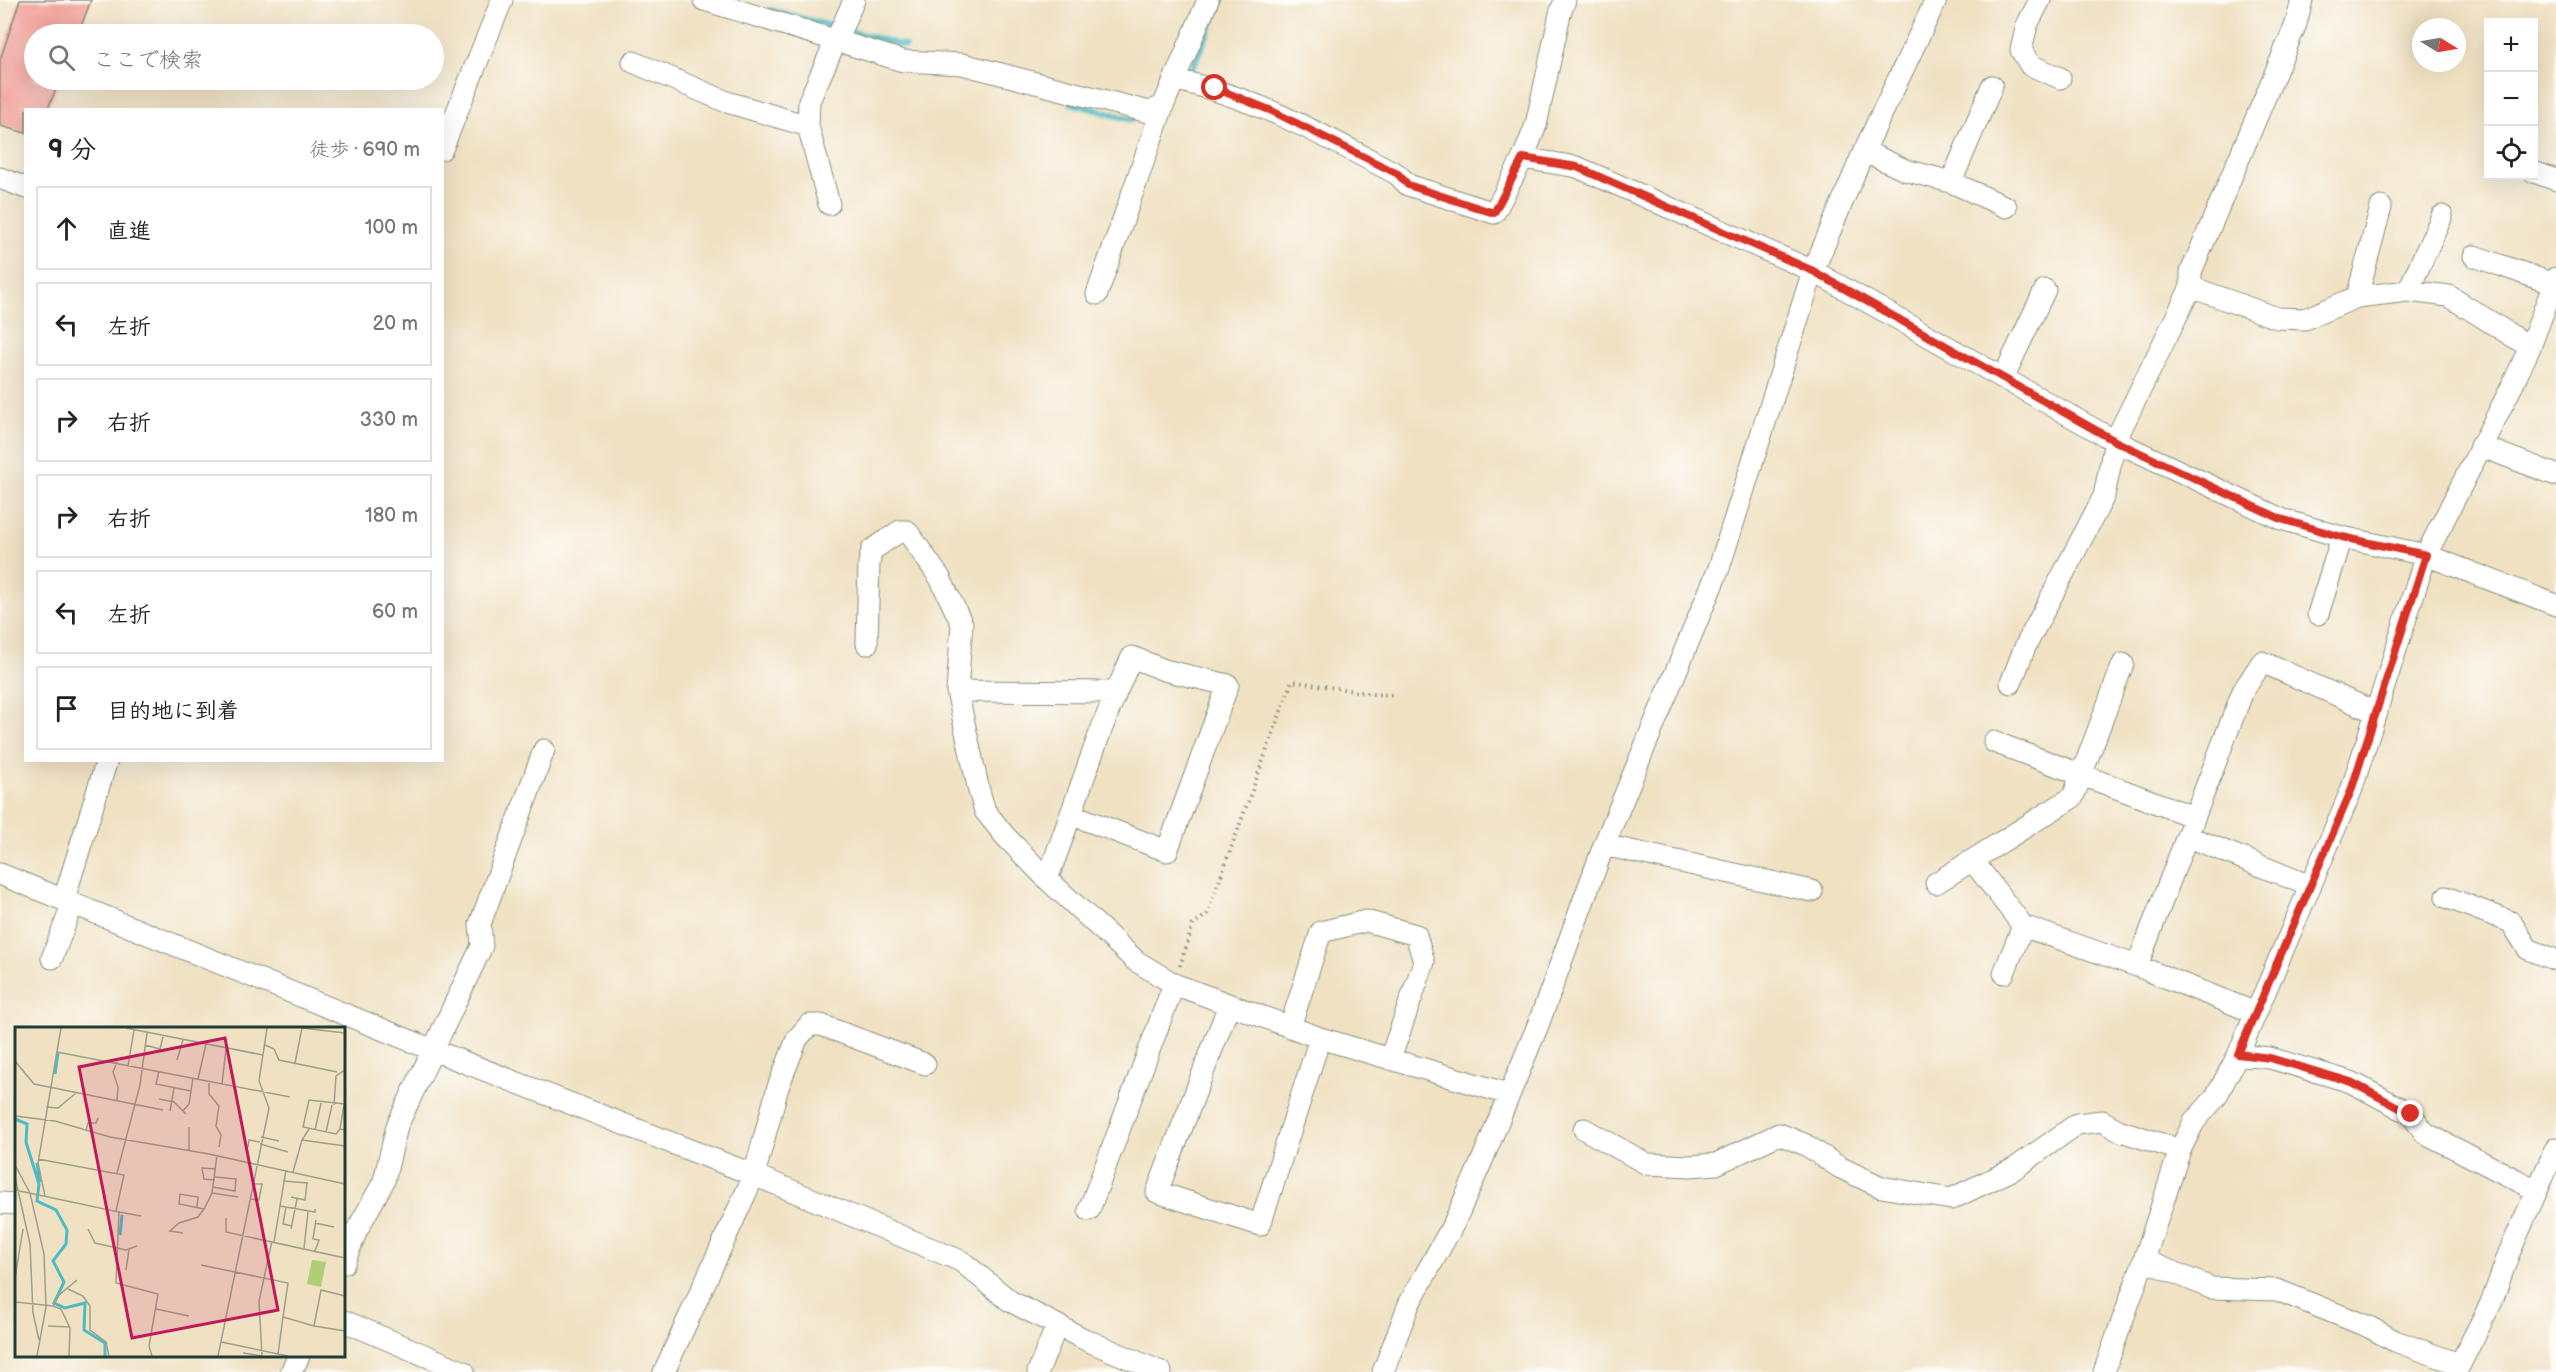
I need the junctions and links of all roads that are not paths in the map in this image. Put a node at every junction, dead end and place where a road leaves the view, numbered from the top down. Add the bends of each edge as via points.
1 (502, 0) edge
2 (704, 0) edge
3 (854, 0) edge
4 (1208, 0) edge
5 (1565, 0) edge
6 (1936, 0) edge
7 (2040, 0) edge
8 (2302, 0) edge
9 (835, 40) junction
10 (633, 62) dead end
11 (2060, 78) dead end
12 (1176, 80) junction
13 (1992, 87) dead end
14 (1163, 106) junction
15 (808, 126) junction
16 (444, 143) edge
17 (1864, 151) junction
18 (1523, 158) junction
19 (2538, 173) edge
20 (0, 178) edge
21 (2556, 180) edge
22 (1951, 182) junction
23 (24, 187) edge
24 (829, 204) dead end
25 (2006, 207) dead end
26 (2381, 207) dead end
27 (2442, 216) dead end
28 (2474, 256) dead end
29 (1813, 271) junction
30 (2555, 281) edge
31 (2191, 287) junction
32 (2045, 290) dead end
33 (2408, 291) junction
34 (1097, 294) dead end
35 (2357, 297) junction
36 (2530, 347) junction
37 (2002, 378) junction
38 (2115, 441) junction
39 (2480, 446) junction
40 (2556, 475) edge
41 (2342, 537) junction
42 (2426, 555) junction
43 (2556, 605) edge
44 (2318, 614) dead end
45 (867, 644) dead end
46 (2123, 664) dead end
47 (2011, 683) dead end
48 (957, 691) junction
49 (1115, 692) junction
50 (2377, 713) junction
51 (1994, 741) dead end
52 (544, 750) dead end
53 (106, 762) edge
54 (2084, 775) junction
55 (1072, 815) junction
56 (2191, 826) junction
57 (1604, 845) junction
58 (1973, 861) junction
59 (0, 874) edge
60 (1047, 879) junction
61 (1936, 883) dead end
62 (2310, 886) junction
63 (1812, 891) dead end
64 (2446, 897) dead end
65 (69, 901) junction
66 (2023, 926) junction
67 (52, 958) dead end
68 (2556, 960) edge
69 (2137, 966) junction
70 (2004, 974) dead end
71 (1174, 984) junction
72 (1229, 1005) junction
73 (2256, 1013) junction
74 (1290, 1027) junction
75 (1320, 1038) junction
76 (433, 1050) junction
77 (2238, 1054) junction
78 (1390, 1059) junction
79 (925, 1064) dead end
80 (1508, 1094) junction
81 (1584, 1129) dead end
82 (2556, 1148) edge
83 (2180, 1150) junction
84 (754, 1175) junction
85 (2536, 1190) junction
86 (0, 1203) edge
87 (15, 1204) edge
88 (1089, 1210) dead end
89 (345, 1260) edge
90 (2145, 1260) junction
91 (345, 1321) edge
92 (1057, 1325) junction
93 (298, 1357) edge
94 (2457, 1368) edge
95 (291, 1372) edge
96 (464, 1372) edge
97 (664, 1372) edge
98 (1038, 1372) edge
99 (1161, 1372) edge
100 (1383, 1372) edge
101 (2104, 1372) edge

1 - 16 street
2 - 9 street
3 - 9 street
4 - 12 street
5 - 18 street via 1536,125
6 - 17 street
7 - 11 street via 2027,25 2021,50 2030,65
8 - 31 street via 2296,24 2191,272
9 - 14 street via 903,61 962,64 1149,112
9 - 15 street via 809,101
10 - 15 street via 727,102
12 - 14 street
12 - 18 street via 1215,88 1272,111 1398,174 1408,185 1494,213
13 - 22 street
14 - 34 street
15 - 24 street
17 - 22 street via 1905,170
17 - 29 street
18 - 29 street via 1577,167
19 - 21 street
20 - 23 street
22 - 25 street
26 - 35 street
27 - 33 street
28 - 30 street
29 - 37 street
29 - 57 street via 1719,568
30 - 36 street
31 - 35 street via 2250,310 2286,318 2305,319
31 - 38 street
32 - 37 street
33 - 35 street
33 - 36 street via 2449,296
36 - 39 street
37 - 38 street
38 - 41 street via 2281,519
38 - 47 street via 2104,496 2025,647
39 - 40 street
39 - 42 street
41 - 42 street
41 - 44 street
42 - 43 street
42 - 50 street
45 - 48 street via 872,550 900,531 907,531 940,578 962,624
46 - 54 street
48 - 49 street
48 - 60 street via 985,811
49 - 55 street
49 - 55 street via 1132,657 1164,670 1228,685 1167,851
50 - 56 street via 2262,662 2242,691
50 - 62 street via 2351,791
51 - 54 street
52 - 76 street via 480,924 482,946
53 - 65 street
54 - 56 street
54 - 58 street via 2073,797
55 - 60 street
56 - 62 street
56 - 69 street
57 - 63 street
57 - 80 street via 1538,1025
58 - 61 street
58 - 66 street
59 - 65 street
60 - 71 street via 1136,961
62 - 73 street
64 - 68 street via 2511,922 2528,949
65 - 67 street
65 - 76 street
66 - 69 street
66 - 70 street
69 - 73 street
71 - 72 street
71 - 88 street
72 - 74 street
72 - 75 street via 1157,1192 1260,1225
73 - 77 street
74 - 75 street
74 - 78 street via 1321,932 1366,921 1416,935 1424,962
75 - 78 street
76 - 84 street
76 - 89 street via 396,1125 384,1181
77 - 83 street via 2216,1097 2194,1122
77 - 85 street via 2270,1058 2351,1082 2411,1114 2425,1133
78 - 80 street
79 - 84 street via 821,1025 809,1025 797,1039 778,1087
80 - 100 street via 1454,1223 1409,1304
81 - 83 street via 1647,1164 1690,1166 1716,1164 1779,1134 1881,1187 1951,1199 2014,1169 2077,1124 2102,1121
82 - 85 street
83 - 90 street
84 - 92 street via 962,1260 1010,1301
84 - 97 street
85 - 94 street via 2492,1301
86 - 87 street
90 - 94 street via 2211,1288 2277,1290
90 - 101 street
91 - 96 street
92 - 98 street
92 - 99 street
93 - 95 street

